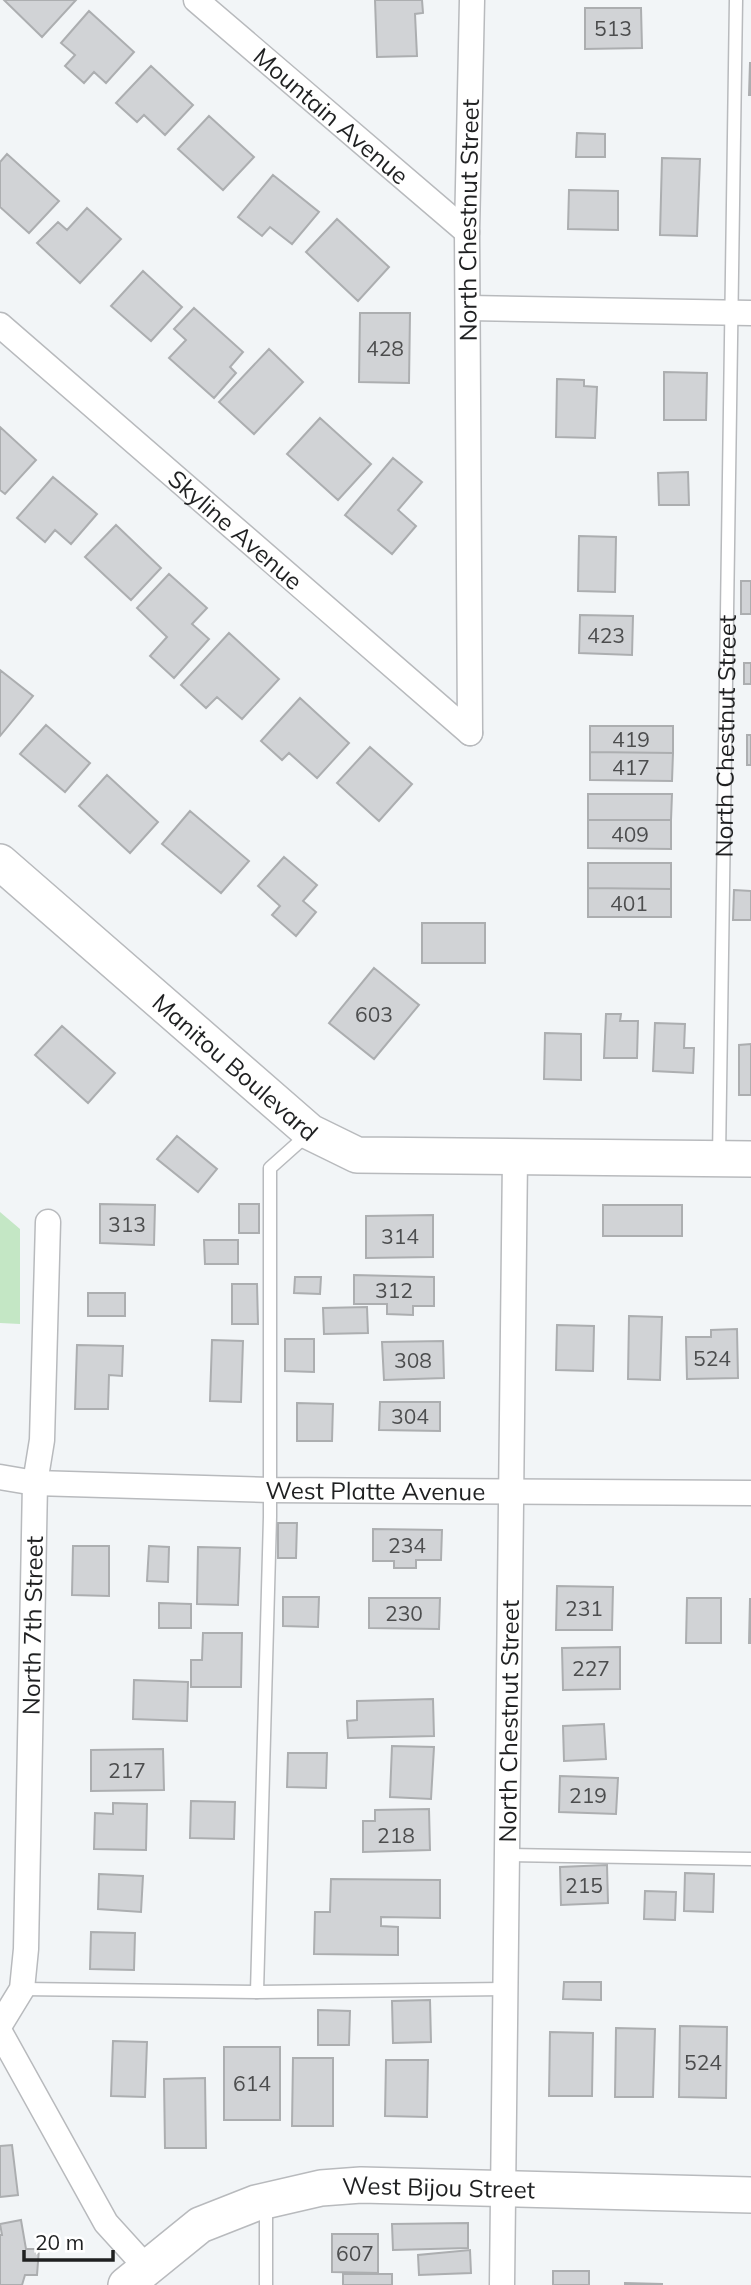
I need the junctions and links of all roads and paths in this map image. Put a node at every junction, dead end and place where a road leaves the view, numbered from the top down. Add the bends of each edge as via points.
1 (197, 0) edge
2 (472, 0) edge
3 (736, 0) edge
4 (467, 232) junction
5 (469, 308) junction
6 (741, 313) edge
7 (0, 325) edge
8 (470, 733) joint
9 (0, 862) edge
10 (310, 1132) junction
11 (515, 1157) junction
12 (735, 1158) edge
13 (48, 1222) dead end
14 (0, 1477) edge
15 (35, 1483) junction
16 (270, 1490) junction
17 (512, 1491) junction
18 (751, 1493) edge
19 (506, 1855) junction
20 (751, 1859) edge
21 (22, 1989) junction
22 (505, 1989) junction
23 (257, 1992) junction
24 (0, 2025) edge
25 (0, 2032) edge
26 (504, 2188) junction
27 (751, 2195) edge
28 (266, 2201) junction
29 (136, 2276) edge
30 (266, 2285) edge
31 (502, 2285) edge

1 - 4 street, Mountain Avenue
2 - 4 street, North Chestnut Street
3 - 6 lane, North Chestnut Street
4 - 5 street, North Chestnut Street
5 - 6 street
5 - 8 street, North Chestnut Street
6 - 12 lane, North Chestnut Street
7 - 8 street, Skyline Avenue
9 - 10 street, Manitou Boulevard
10 - 11 street, Manitou Boulevard via 357,1155
10 - 16 lane via 270,1168
11 - 12 street, Manitou Boulevard
11 - 17 street, North Chestnut Street
13 - 15 street, North 7th Street via 43,1440
14 - 15 street, West Platte Avenue
15 - 16 street, West Platte Avenue
15 - 21 street, North 7th Street
16 - 17 street, West Platte Avenue
16 - 23 lane
17 - 18 street, West Platte Avenue
17 - 19 street, North Chestnut Street
19 - 20 lane
19 - 22 street, North Chestnut Street
21 - 23 lane
21 - 24 street, North 7th Street
22 - 23 lane
22 - 26 street, North Chestnut Street
25 - 29 street
26 - 27 street, West Bijou Street
26 - 28 street, West Bijou Street via 360,2185 321,2188
26 - 31 street, North Chestnut Street
28 - 29 street, West Bijou Street via 200,2225
28 - 30 lane

